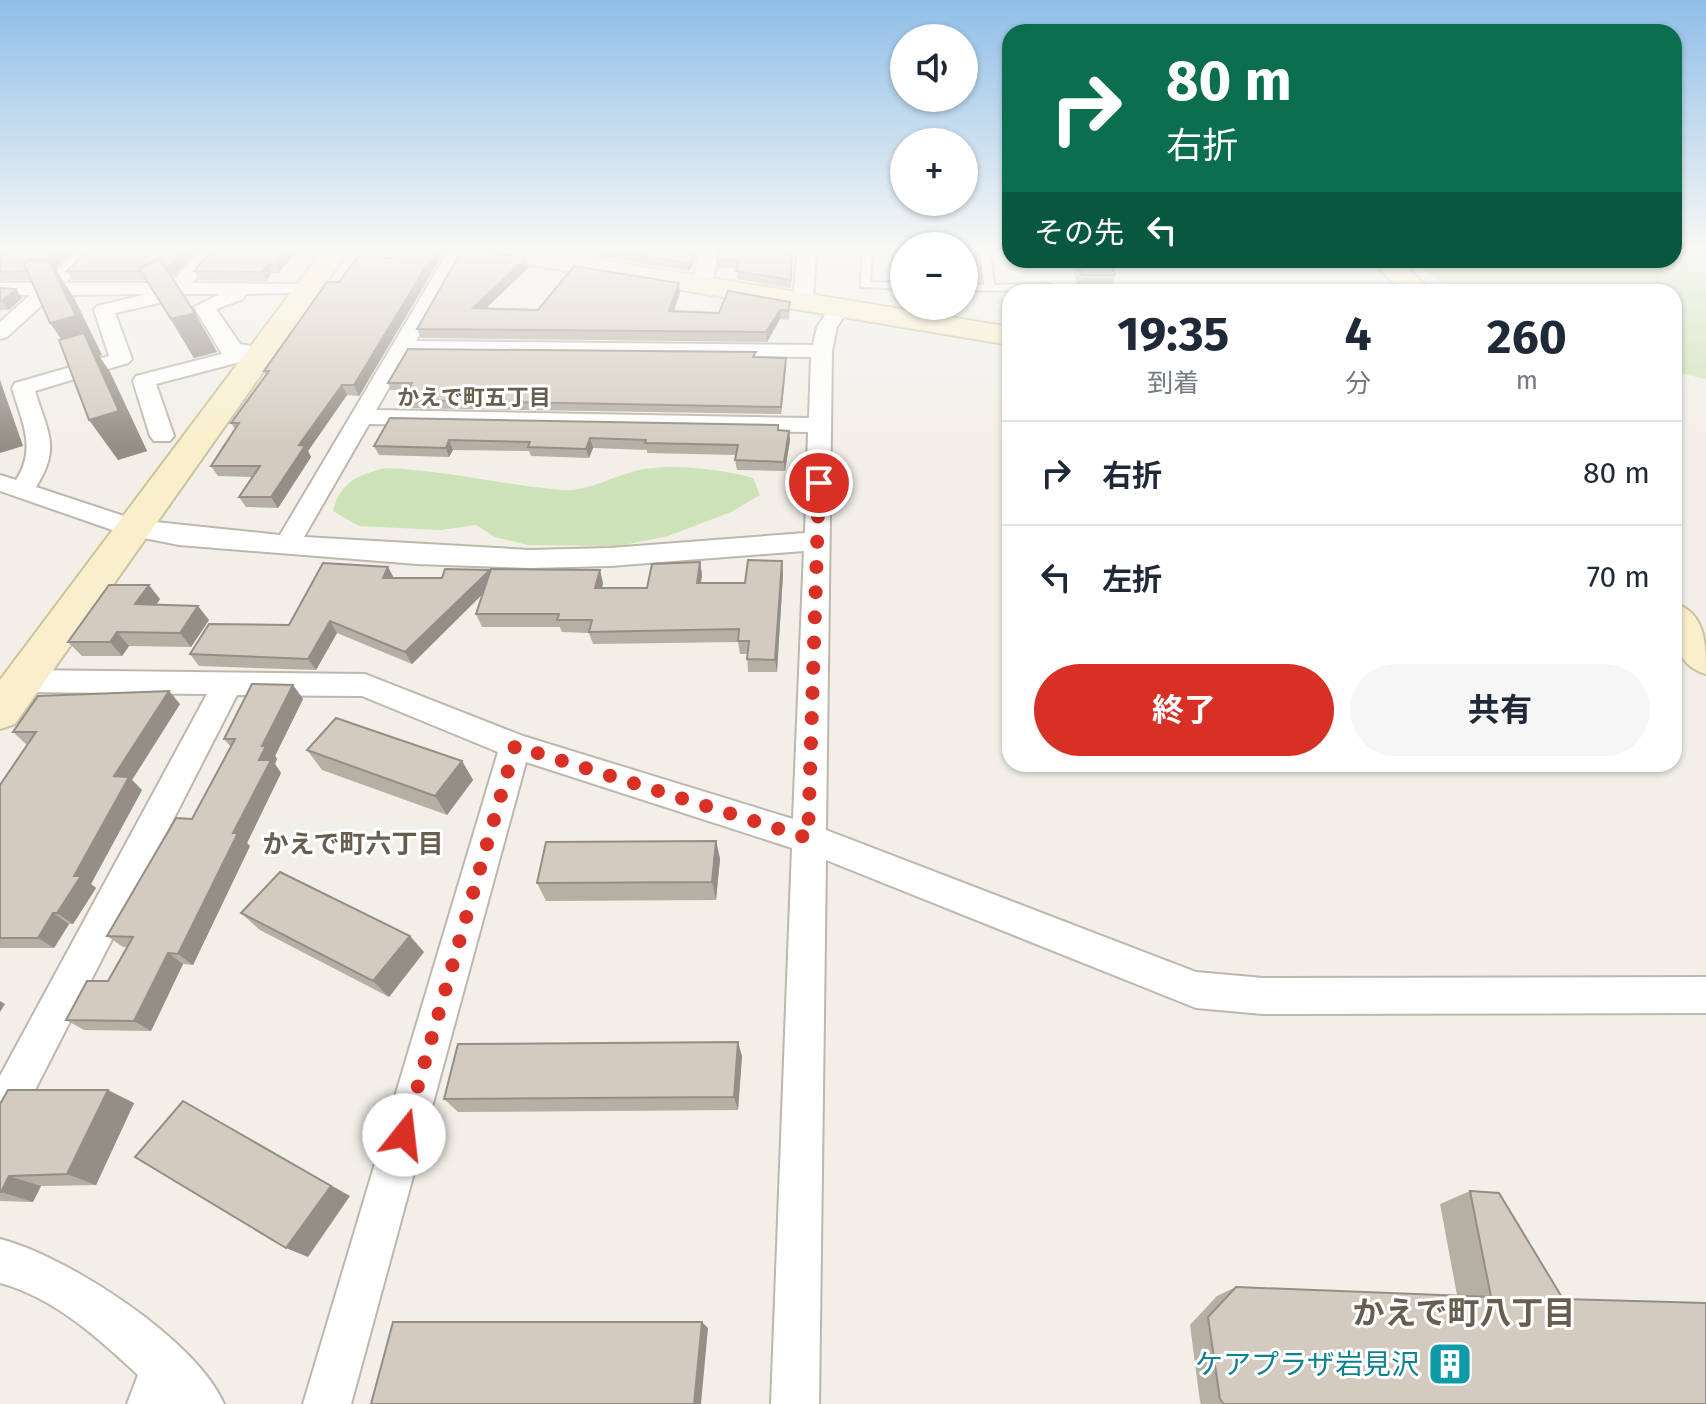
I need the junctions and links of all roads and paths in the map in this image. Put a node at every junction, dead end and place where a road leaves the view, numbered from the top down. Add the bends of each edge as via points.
1 (19, 316) edge
2 (106, 316) edge
3 (212, 316) edge
4 (281, 316) edge
5 (422, 316) edge
6 (834, 316) edge
7 (898, 316) edge
8 (0, 333) edge
9 (1002, 335) edge
10 (404, 347) junction
11 (247, 351) junction
12 (822, 351) junction
13 (121, 359) junction
14 (144, 381) junction
15 (362, 417) junction
16 (820, 425) junction
17 (162, 436) dead end
18 (11, 486) edge
19 (133, 528) junction
20 (817, 541) junction
21 (287, 545) junction
22 (1682, 628) edge
23 (1706, 659) edge
24 (22, 681) junction
25 (229, 682) junction
26 (0, 712) edge
27 (515, 746) junction
28 (808, 838) junction
29 (1706, 995) edge
30 (0, 1117) edge
31 (0, 1261) edge
32 (158, 1386) edge
33 (200, 1404) edge
34 (327, 1404) edge
35 (795, 1404) edge

1 - 8 street
2 - 13 street
3 - 11 street
4 - 11 street
5 - 10 street
6 - 12 street
7 - 9 street
10 - 12 street
10 - 15 street
11 - 14 street
11 - 19 street
12 - 16 street
13 - 14 street
13 - 18 street via 23,388 40,462
14 - 17 street
15 - 16 street
15 - 21 street
16 - 20 street
18 - 19 street
19 - 21 street
19 - 24 street
20 - 21 street via 530,559
20 - 28 street
22 - 23 street
24 - 25 street
24 - 26 street
25 - 27 street via 365,685
25 - 30 street
27 - 28 street
27 - 34 street
28 - 29 street via 1196,990 1263,996
28 - 35 street
31 - 32 street via 54,1279
32 - 33 street

